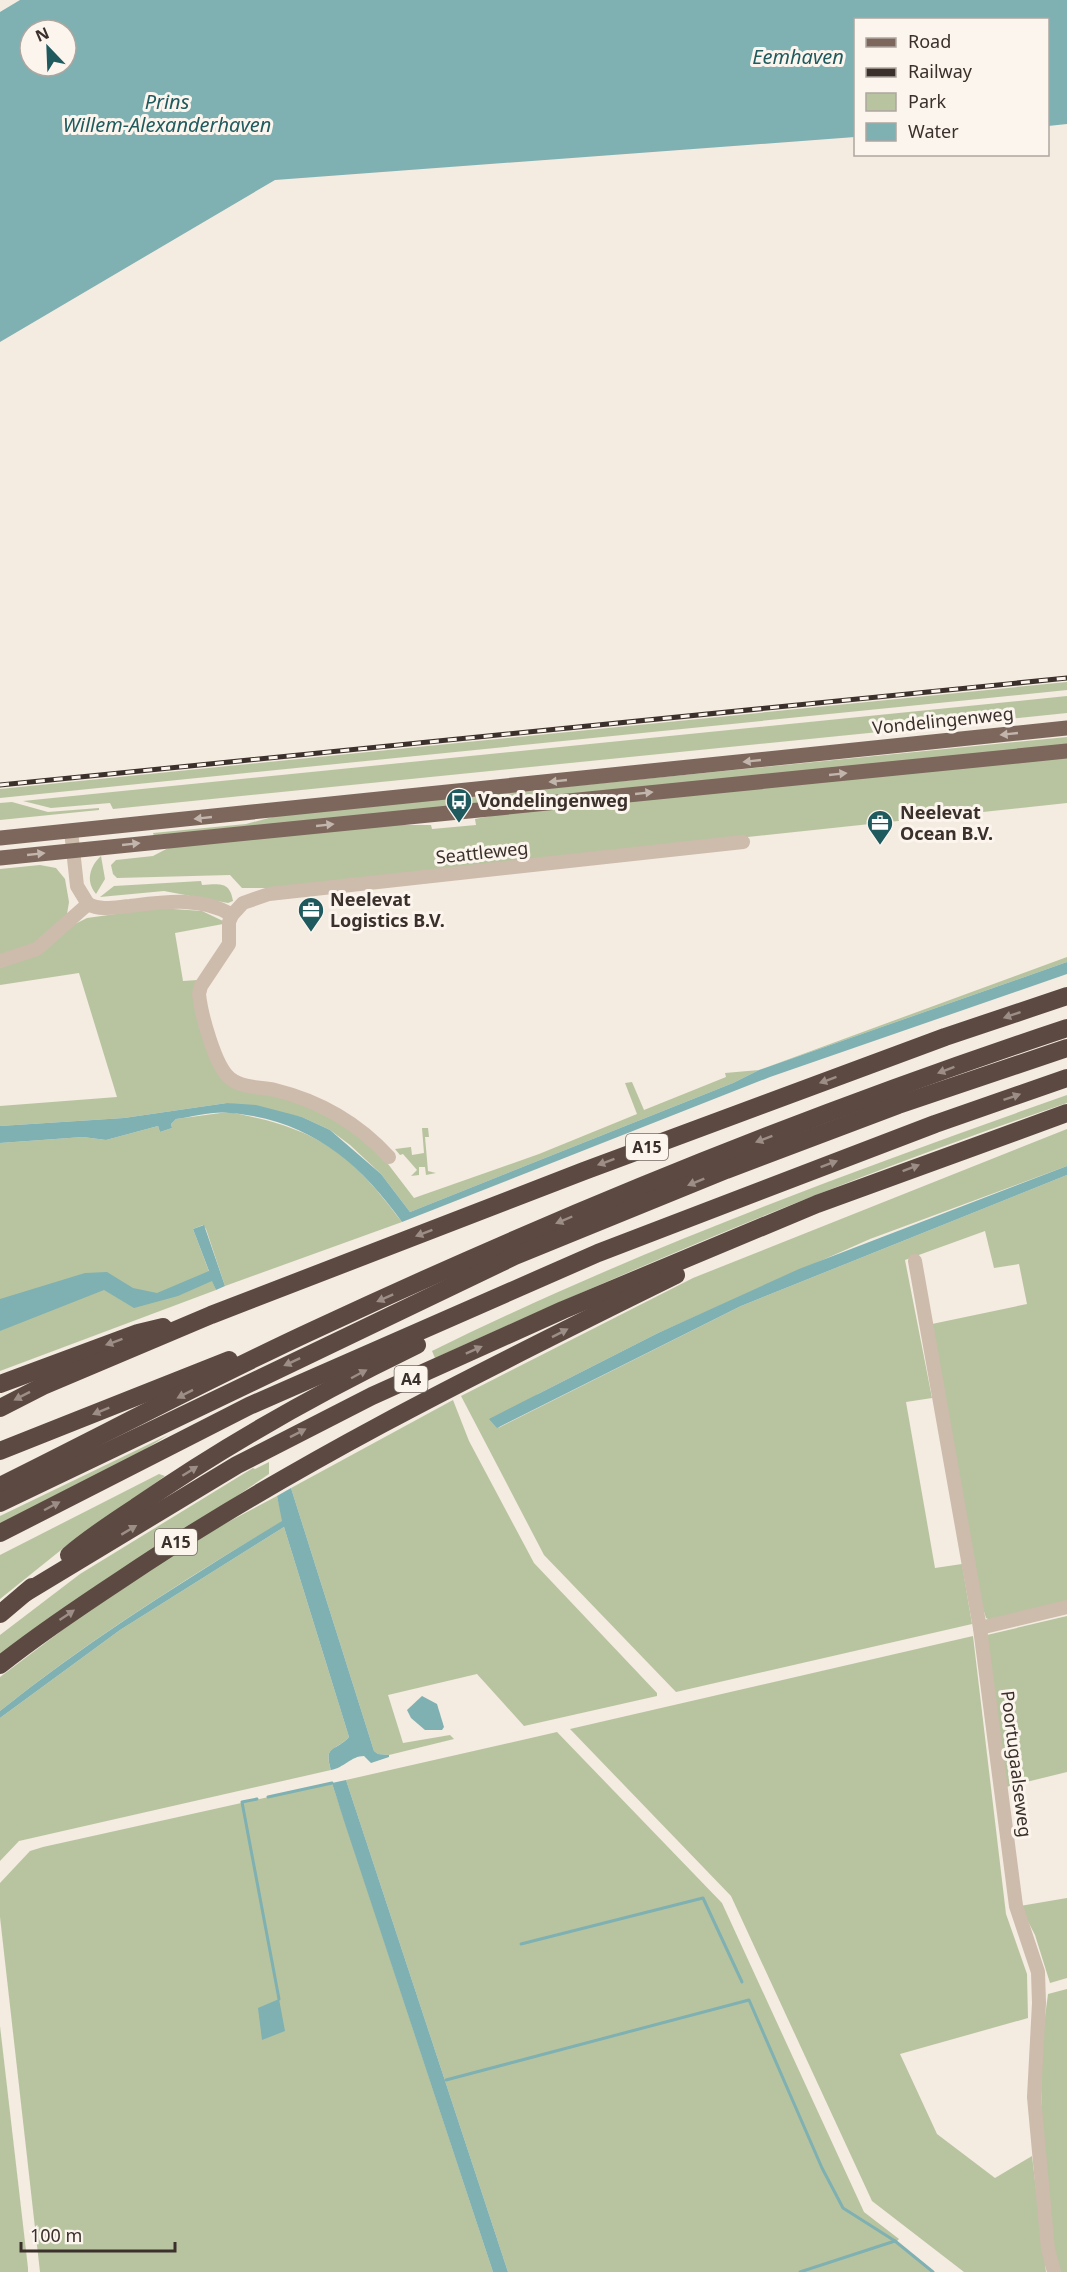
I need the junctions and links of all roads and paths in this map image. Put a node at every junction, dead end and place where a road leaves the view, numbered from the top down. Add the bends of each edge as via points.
1 (1067, 728) edge
2 (1067, 751) edge
3 (71, 831) junction
4 (0, 838) edge
5 (743, 842) dead end
6 (73, 850) junction
7 (0, 858) edge
8 (88, 904) junction
9 (232, 915) junction
10 (0, 961) edge
11 (1067, 996) edge
12 (1067, 1028) edge
13 (1067, 1048) edge
14 (1067, 1078) edge
15 (1067, 1113) edge
16 (389, 1156) dead end
17 (817, 1204) junction
18 (598, 1253) junction
19 (915, 1262) dead end
20 (222, 1311) junction
21 (313, 1330) junction
22 (0, 1384) edge
23 (0, 1408) edge
24 (0, 1451) edge
25 (0, 1486) edge
26 (0, 1503) edge
27 (0, 1533) edge
28 (25, 1593) junction
29 (1067, 1607) edge
30 (0, 1614) edge
31 (980, 1628) junction
32 (0, 1665) edge
33 (1054, 2272) edge

1 -> 3 main road, Vondelingenweg
6 -> 2 main road
3 - 4 main road, Vondelingenweg
3 - 6 street
5 - 9 street, Seattleweg via 269,894 243,903
7 -> 6 main road
6 - 8 street via 77,886
8 - 9 street via 100,909 182,902 211,905
8 - 10 street via 37,949
9 - 16 street via 229,944 199,994 220,1067 238,1083 301,1097 339,1115
11 -> 20 highway, A15 via 736,1114
12 -> 21 highway, A15 via 724,1154 482,1254
13 -> 26 highway via 823,1133 515,1256
18 -> 14 highway via 924,1128
17 -> 15 highway, A15
28 -> 17 highway, A4 via 237,1464 372,1396
32 -> 17 highway, A15 via 196,1529 340,1447
27 -> 18 highway via 249,1406
28 -> 18 highway, A4 via 78,1547 232,1445 382,1362
19 - 31 street, Poortugaalseweg
20 -> 22 highway, A15 via 138,1334
20 -> 23 highway, A15
21 -> 24 highway, A15
21 -> 25 highway, A15
28 - 30 highway, A4
29 - 31 street
31 - 33 street, Poortugaalseweg via 1016,1906 1032,1947 1039,1983 1034,2097 1048,2249

